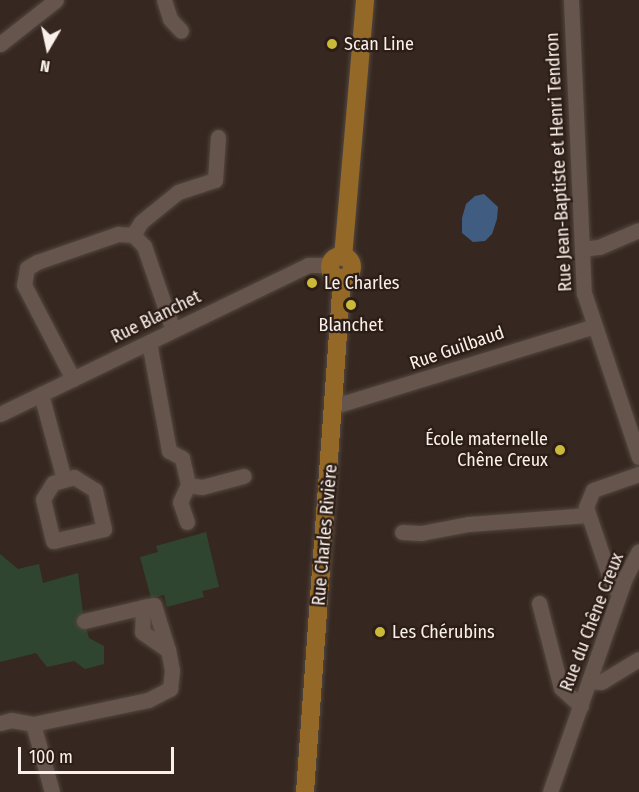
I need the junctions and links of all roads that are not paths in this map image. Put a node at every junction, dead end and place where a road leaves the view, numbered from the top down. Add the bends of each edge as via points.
1 (56, 0) edge
2 (164, 0) edge
3 (365, 0) edge
4 (571, 0) edge
5 (181, 31) dead end
6 (0, 44) edge
7 (218, 137) dead end
8 (639, 230) edge
9 (133, 235) junction
10 (582, 249) junction
11 (339, 267) junction
12 (592, 327) junction
13 (173, 330) junction
14 (149, 342) junction
15 (73, 379) junction
16 (41, 394) junction
17 (335, 406) junction
18 (0, 414) edge
19 (639, 457) edge
20 (639, 474) edge
21 (244, 476) dead end
22 (64, 479) junction
23 (188, 485) junction
24 (588, 515) junction
25 (187, 522) dead end
26 (402, 532) dead end
27 (639, 551) edge
28 (619, 594) junction
29 (539, 603) dead end
30 (84, 621) dead end
31 (639, 659) edge
32 (589, 681) junction
33 (581, 706) junction
34 (5, 721) edge
35 (33, 724) junction
36 (52, 792) edge
37 (305, 792) edge
38 (550, 792) edge

1 - 6 street
2 - 5 street via 170,19
3 - 11 main road, Rue Charles Rivière
4 - 10 street, Rue Jean-Baptiste et Henri Tendron
7 - 9 street via 215,180 178,192 141,222
8 - 10 street via 599,247
9 - 13 street via 144,246
9 - 15 street via 118,234 27,268 24,285
10 - 12 street, Rue Jean-Baptiste et Henri Tendron via 584,293
11 - 13 street, Rue Blanchet via 308,265
11 - 17 main road, Rue Charles Rivière
12 - 17 street, Rue Guilbaud
12 - 19 street, Rue Jean-Baptiste et Henri Tendron
13 - 14 street, Rue Blanchet
14 - 15 street, Rue Blanchet
14 - 23 street via 169,451 182,458
15 - 16 street, Rue Blanchet
16 - 18 street, Rue Blanchet
16 - 22 street
17 - 37 main road, Rue Charles Rivière
20 - 24 street via 590,492
21 - 23 street via 202,487
22 - 22 street via 52,483 43,499 53,541 104,529 95,490 74,477
23 - 25 street via 180,502
24 - 26 street
24 - 28 street
27 - 28 street, Rue du Chêne Creux
28 - 32 street, Rue du Chêne Creux
29 - 33 street, Rue du Chêne Creux via 561,688
30 - 35 street via 154,605 172,670 170,689 148,700
31 - 32 street via 601,682
32 - 33 street, Rue du Chêne Creux
33 - 38 street, Rue du Chêne Creux
34 - 35 street
35 - 36 street

